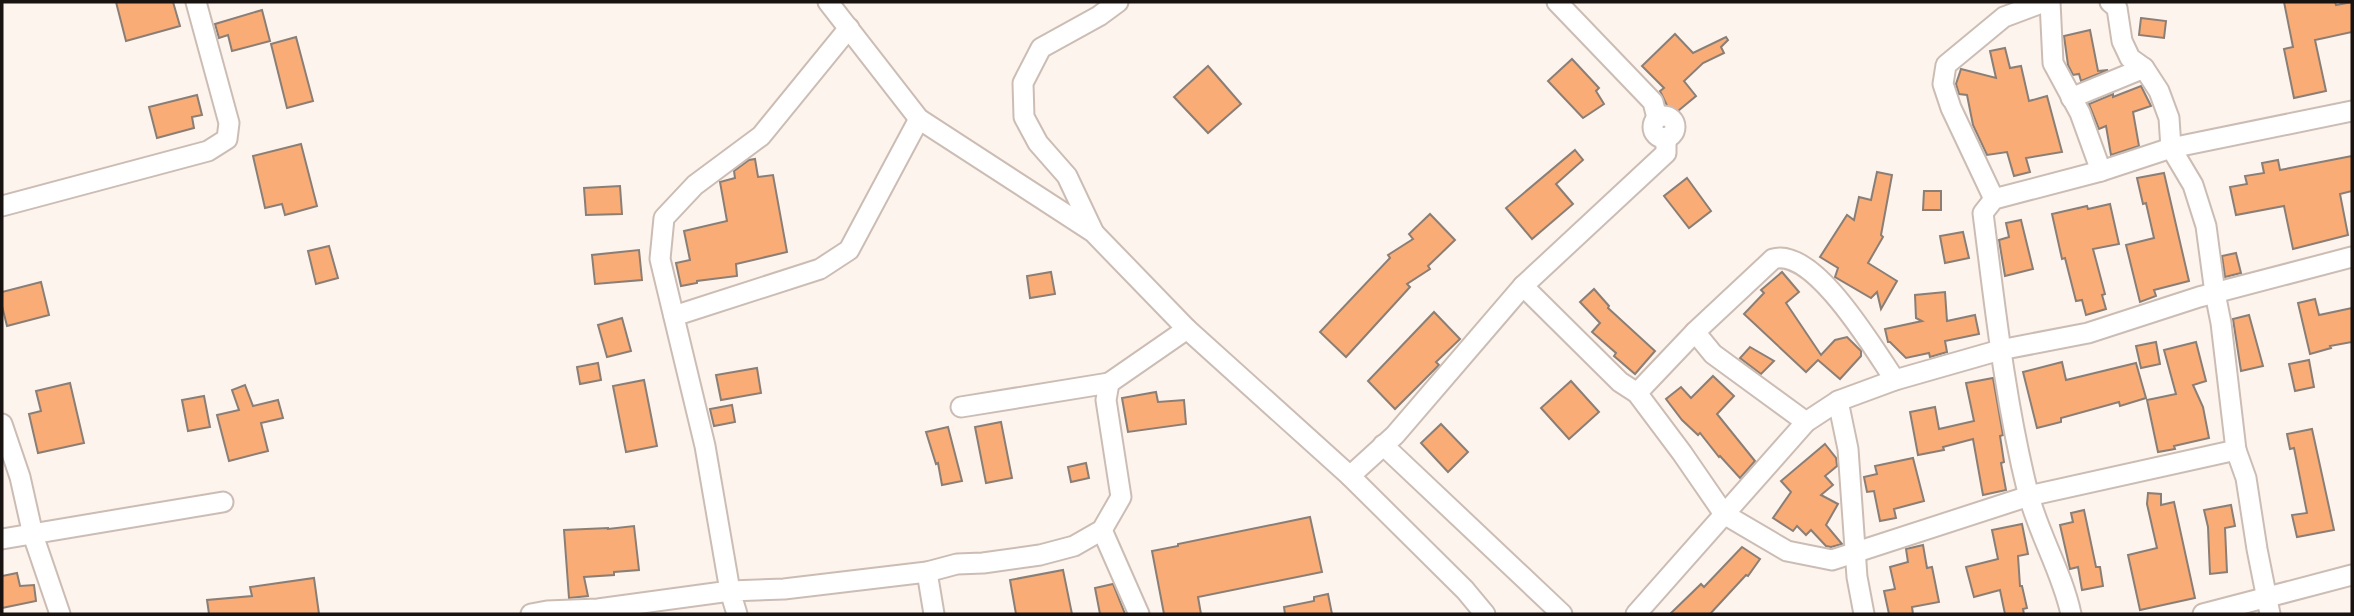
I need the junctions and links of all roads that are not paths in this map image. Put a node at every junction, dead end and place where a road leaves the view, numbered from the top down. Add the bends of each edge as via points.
1 (196, 2) edge
2 (828, 2) edge
3 (1118, 2) edge
4 (1557, 2) edge
5 (2044, 2) edge
6 (2050, 2) edge
7 (2110, 2) edge
8 (849, 28) junction
9 (2144, 68) junction
10 (2071, 98) junction
11 (2352, 111) edge
12 (919, 119) junction
13 (2171, 148) junction
14 (2101, 170) junction
15 (1994, 199) junction
16 (2, 206) edge
17 (1093, 232) junction
18 (2352, 257) edge
19 (1523, 286) junction
20 (2215, 293) junction
21 (674, 316) junction
22 (1187, 329) junction
23 (1695, 332) junction
24 (2000, 350) junction
25 (1895, 380) junction
26 (1109, 383) junction
27 (1637, 393) junction
28 (1838, 401) junction
29 (961, 407) dead end
30 (1806, 422) junction
31 (2, 424) edge
32 (1383, 445) junction
33 (2236, 450) junction
34 (1350, 476) junction
35 (2029, 496) junction
36 (223, 502) dead end
37 (1724, 514) junction
38 (1102, 530) junction
39 (33, 535) junction
40 (2, 539) edge
41 (1856, 551) junction
42 (927, 572) junction
43 (2352, 575) edge
44 (1465, 590) junction
45 (730, 591) junction
46 (2268, 606) edge
47 (60, 614) edge
48 (531, 614) edge
49 (737, 614) edge
50 (934, 614) edge
51 (1139, 614) edge
52 (1473, 614) edge
53 (1485, 614) edge
54 (1562, 614) edge
55 (1636, 614) edge
56 (1864, 614) edge
57 (2071, 614) edge
58 (2203, 614) edge

1 - 16 street via 229,123 227,139 208,151
2 - 8 street
3 - 17 street via 1041,48 1023,83 1024,117 1038,143 1067,176
4 - 19 street via 1653,102 1657,118 1666,116 1674,122 1674,131 1666,137 1665,153
5 - 15 street via 2004,18 1946,65 1943,84 1951,108
6 - 10 street via 2053,63
7 - 9 street via 2117,8 2130,58
8 - 12 street
8 - 21 street via 761,136 695,186 664,218 660,259
9 - 10 street
9 - 13 street via 2159,90 2169,118
10 - 14 street
11 - 13 street
12 - 17 street
12 - 21 street via 849,250 820,269
13 - 14 street
13 - 20 street via 2193,185 2206,226
14 - 15 street
15 - 24 street via 1983,213
17 - 22 street
18 - 20 street
19 - 27 street via 1620,382
19 - 32 street
20 - 24 street via 2088,333
20 - 33 street
21 - 45 street via 705,446
22 - 26 street
22 - 34 street
23 - 25 street via 1773,259 1788,258 1823,282
23 - 27 street
23 - 30 street via 1713,354
24 - 25 street
24 - 35 street
25 - 28 street
26 - 29 street
26 - 38 street via 1106,400 1121,497
27 - 37 street
28 - 30 street
28 - 41 street via 1849,449
30 - 37 street
31 - 39 street
32 - 34 street
32 - 54 street
33 - 35 street
33 - 46 street via 2246,478
34 - 44 street
35 - 41 street
35 - 57 street
36 - 39 street
37 - 41 street via 1787,551 1832,560
37 - 55 street
38 - 42 street via 1074,546 1040,555
38 - 51 street
39 - 40 street
39 - 47 street
41 - 56 street
42 - 45 street
42 - 50 street
43 - 46 street
44 - 52 street
44 - 53 street
45 - 48 street
45 - 49 street
46 - 58 street

